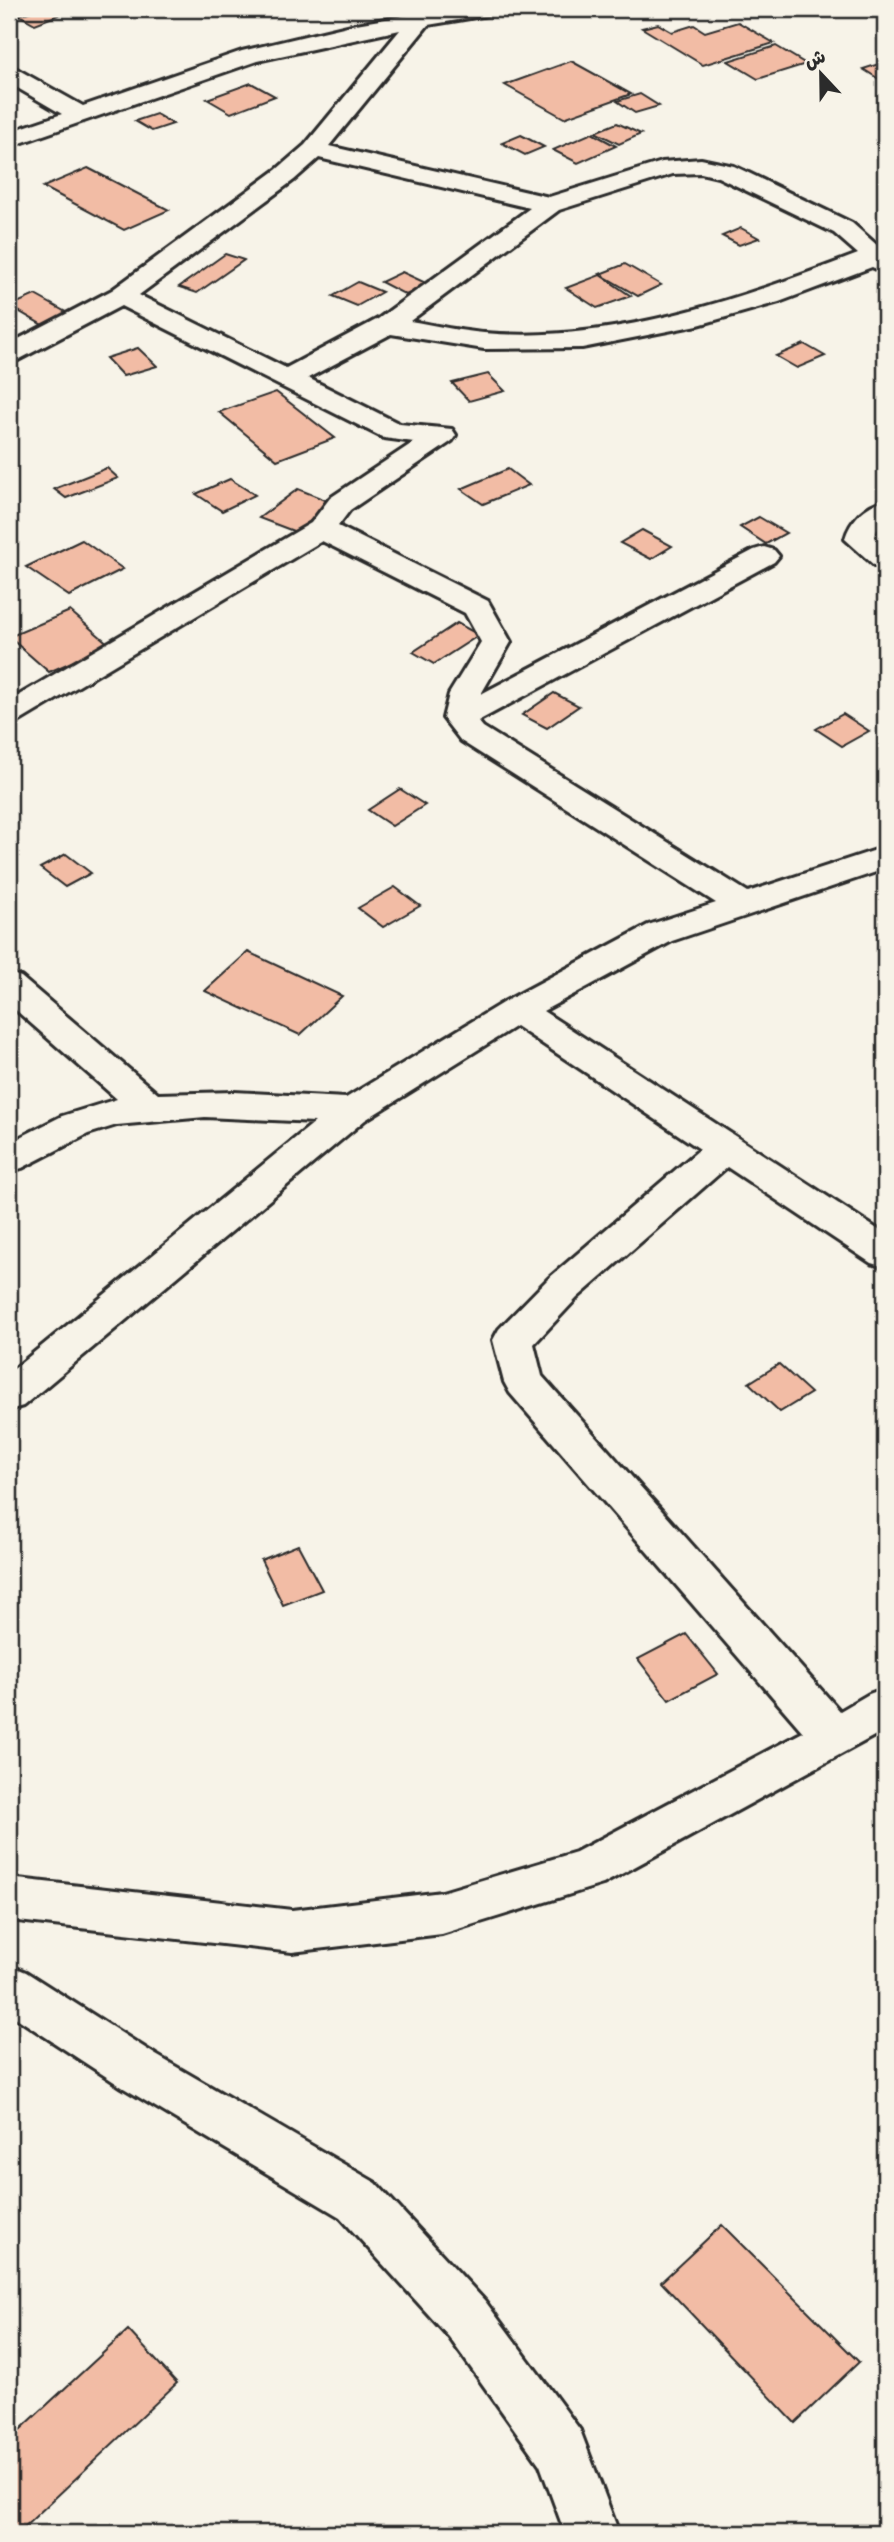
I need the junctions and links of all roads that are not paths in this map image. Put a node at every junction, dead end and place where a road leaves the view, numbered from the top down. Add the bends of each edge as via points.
1 (482, 9) edge
2 (422, 18) junction
3 (9, 74) edge
4 (80, 115) junction
5 (9, 140) edge
6 (314, 150) junction
7 (550, 205) junction
8 (882, 258) edge
9 (121, 296) junction
10 (387, 325) junction
11 (9, 354) edge
12 (286, 379) junction
13 (885, 509) edge
14 (321, 529) junction
15 (764, 556) dead end
16 (885, 560) edge
17 (9, 714) edge
18 (459, 718) junction
19 (885, 858) edge
20 (744, 905) junction
21 (9, 985) edge
22 (516, 1010) junction
23 (152, 1109) junction
24 (352, 1111) junction
25 (726, 1147) junction
26 (9, 1159) edge
27 (885, 1253) edge
28 (9, 1395) edge
29 (885, 1707) edge
30 (835, 1737) junction
31 (9, 1899) edge
32 (9, 1987) edge
33 (592, 2533) edge

1 - 2 street
2 - 4 street via 250,56
2 - 6 street
3 - 4 street
4 - 5 street
6 - 7 street
6 - 9 street via 242,209
7 - 8 street via 671,167 701,166 725,171 843,228
7 - 10 street
8 - 10 street via 759,300 582,340 484,341
9 - 11 street
9 - 12 street
10 - 12 street
12 - 14 street via 394,432 442,435 340,504
13 - 16 street via 863,527 860,539
14 - 17 street
14 - 18 street via 477,607 496,642 465,694
15 - 18 street
18 - 20 street via 472,734
19 - 20 street
20 - 22 street via 660,933
21 - 23 street
22 - 24 street
22 - 25 street
23 - 24 street via 199,1103
23 - 26 street via 115,1112 49,1137
24 - 28 street
25 - 27 street
25 - 30 street via 563,1288 513,1340 524,1382
29 - 30 street
30 - 31 street via 587,1869 442,1913 292,1931
32 - 33 street via 139,2071 358,2200 467,2319 561,2449

